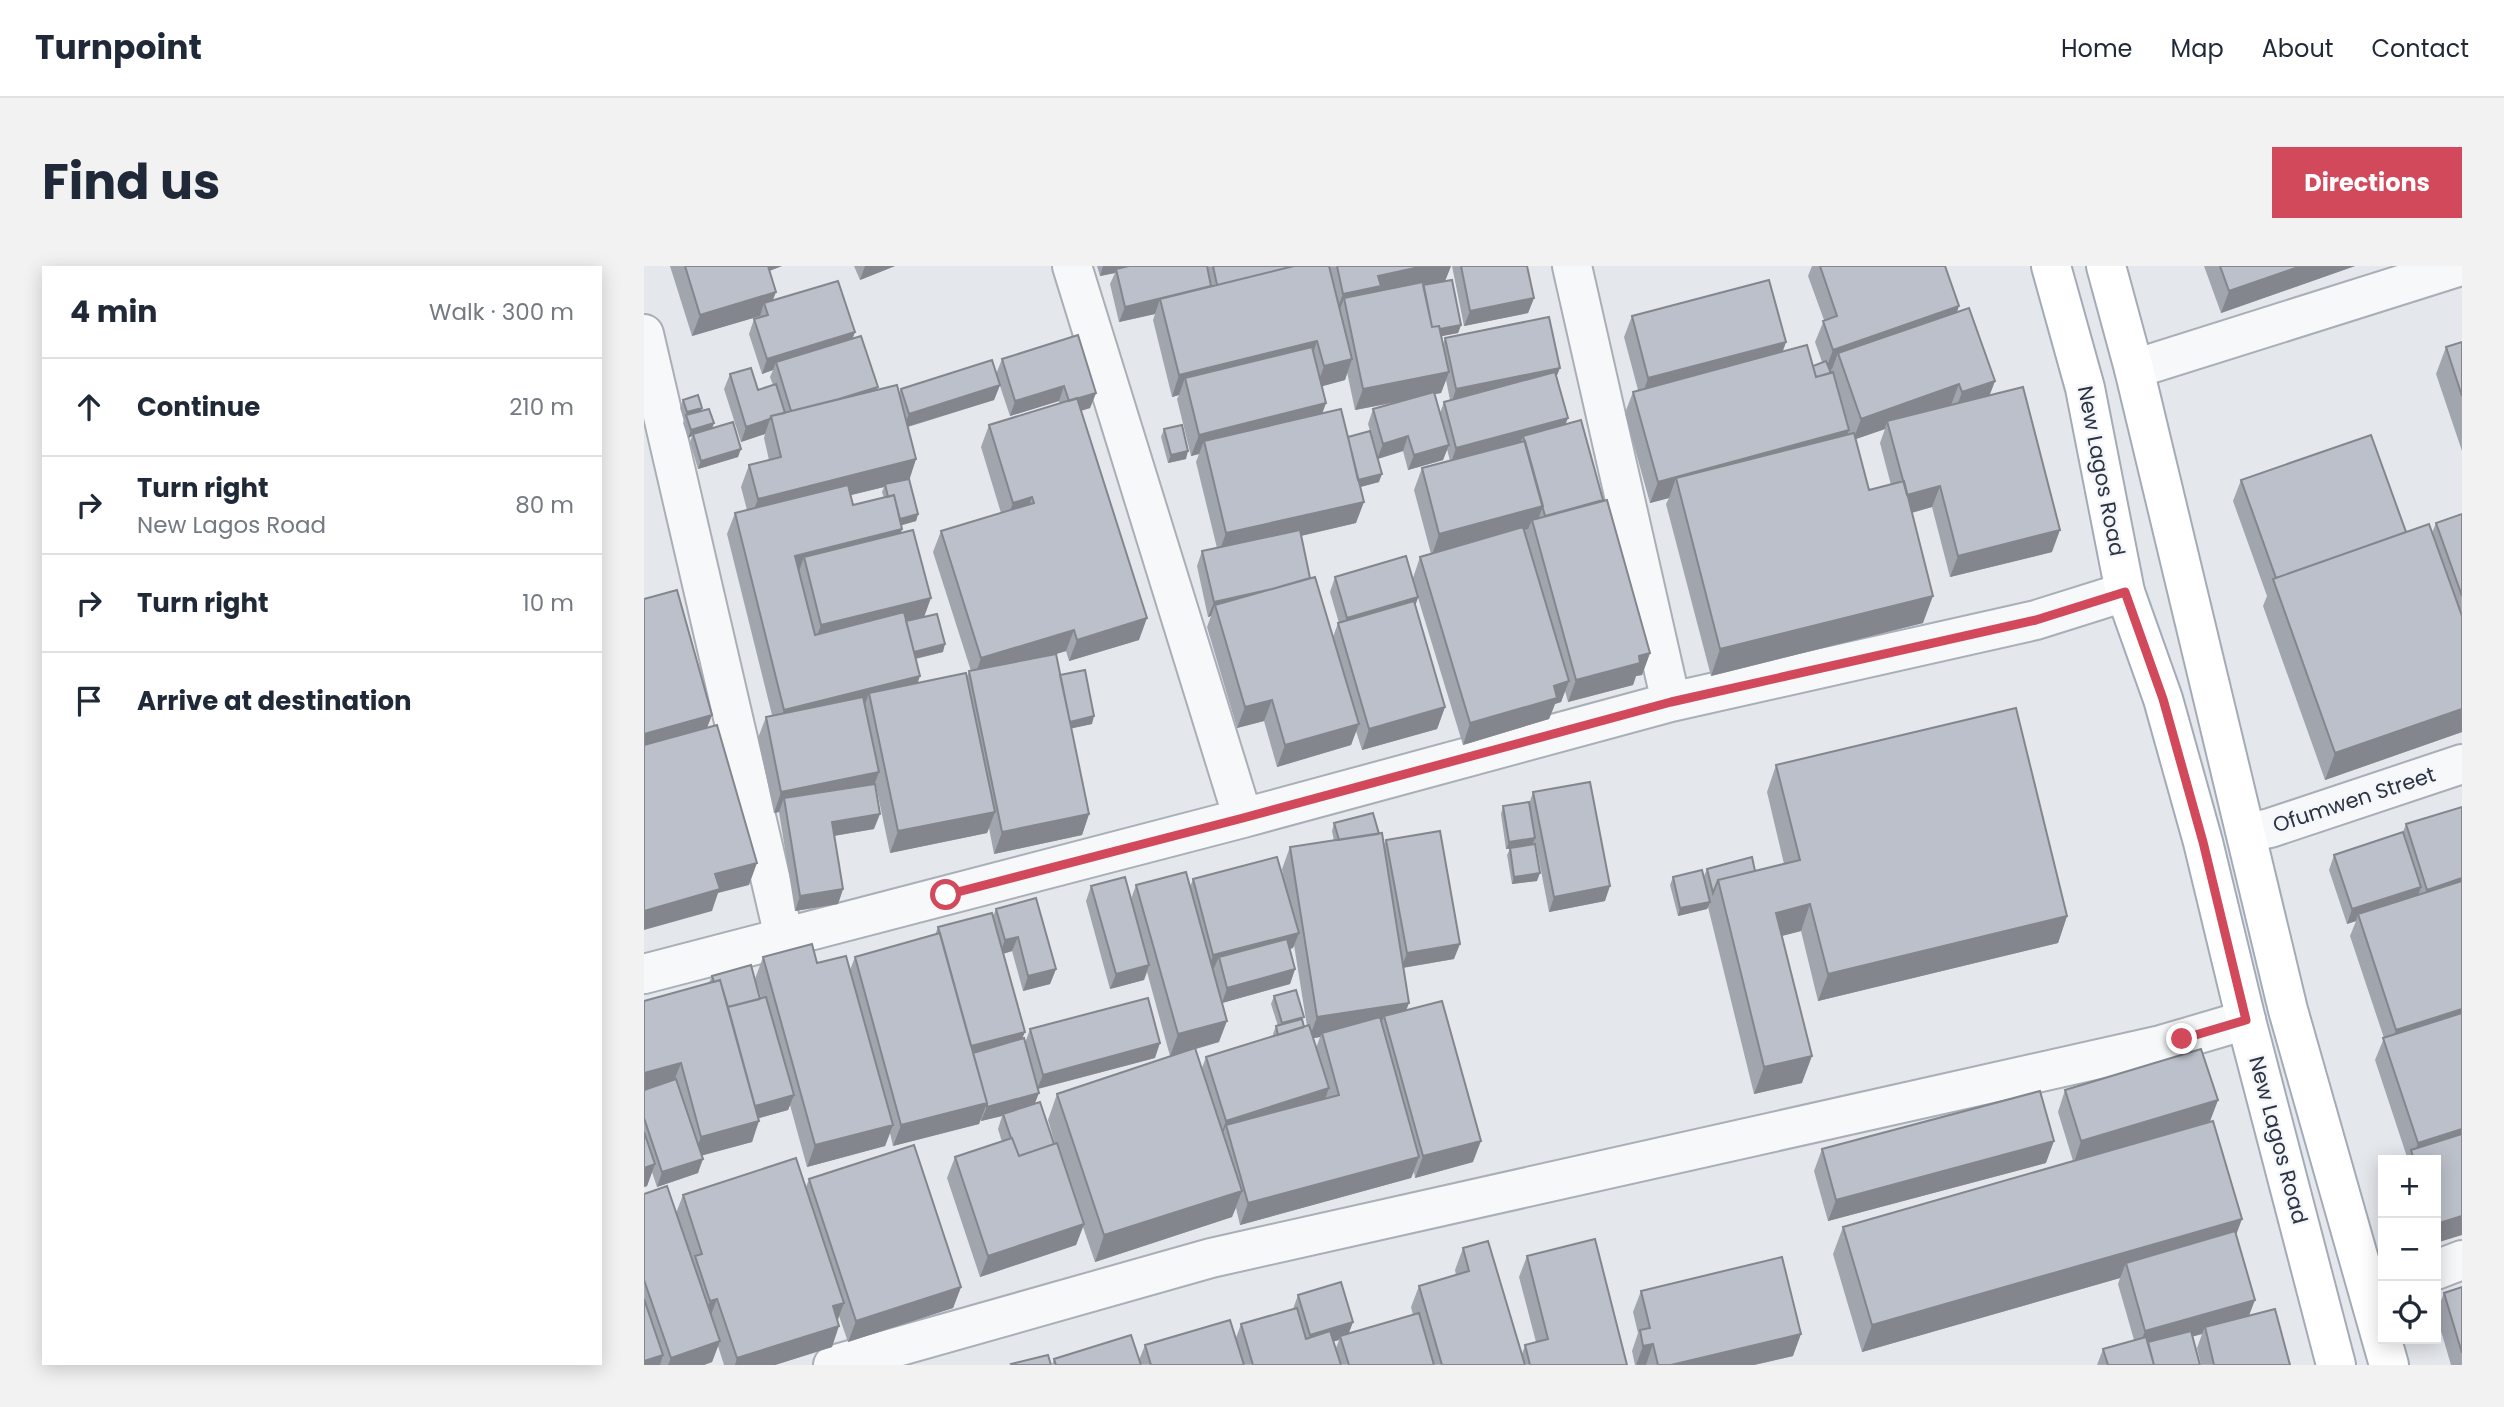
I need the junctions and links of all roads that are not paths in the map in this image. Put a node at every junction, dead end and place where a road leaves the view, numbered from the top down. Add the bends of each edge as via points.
1 (1072, 266) edge
2 (1572, 266) edge
3 (2051, 266) edge
4 (2106, 266) edge
5 (2460, 266) edge
6 (644, 334) edge
7 (2134, 369) junction
8 (2125, 592) junction
9 (1671, 702) junction
10 (2462, 764) edge
11 (1243, 818) junction
12 (2246, 833) junction
13 (784, 937) junction
14 (644, 975) edge
15 (2246, 1020) junction
16 (2462, 1260) edge
17 (2441, 1268) edge
18 (2377, 1291) edge
19 (833, 1365) edge
20 (2336, 1365) edge
21 (2389, 1365) edge

1 - 11 street
2 - 9 street
3 - 8 main road, New Lagos Road via 2085,388
4 - 7 main road
5 - 7 street
6 - 13 street
7 - 12 main road
8 - 9 street via 2036,620
8 - 15 main road, New Lagos Road via 2163,699
9 - 11 street
10 - 12 street, Ofumwen Street
11 - 13 street
12 - 18 main road via 2288,1010
13 - 14 street
15 - 19 street via 2161,1045 1211,1258
15 - 20 main road, New Lagos Road
16 - 17 street
18 - 21 main road

